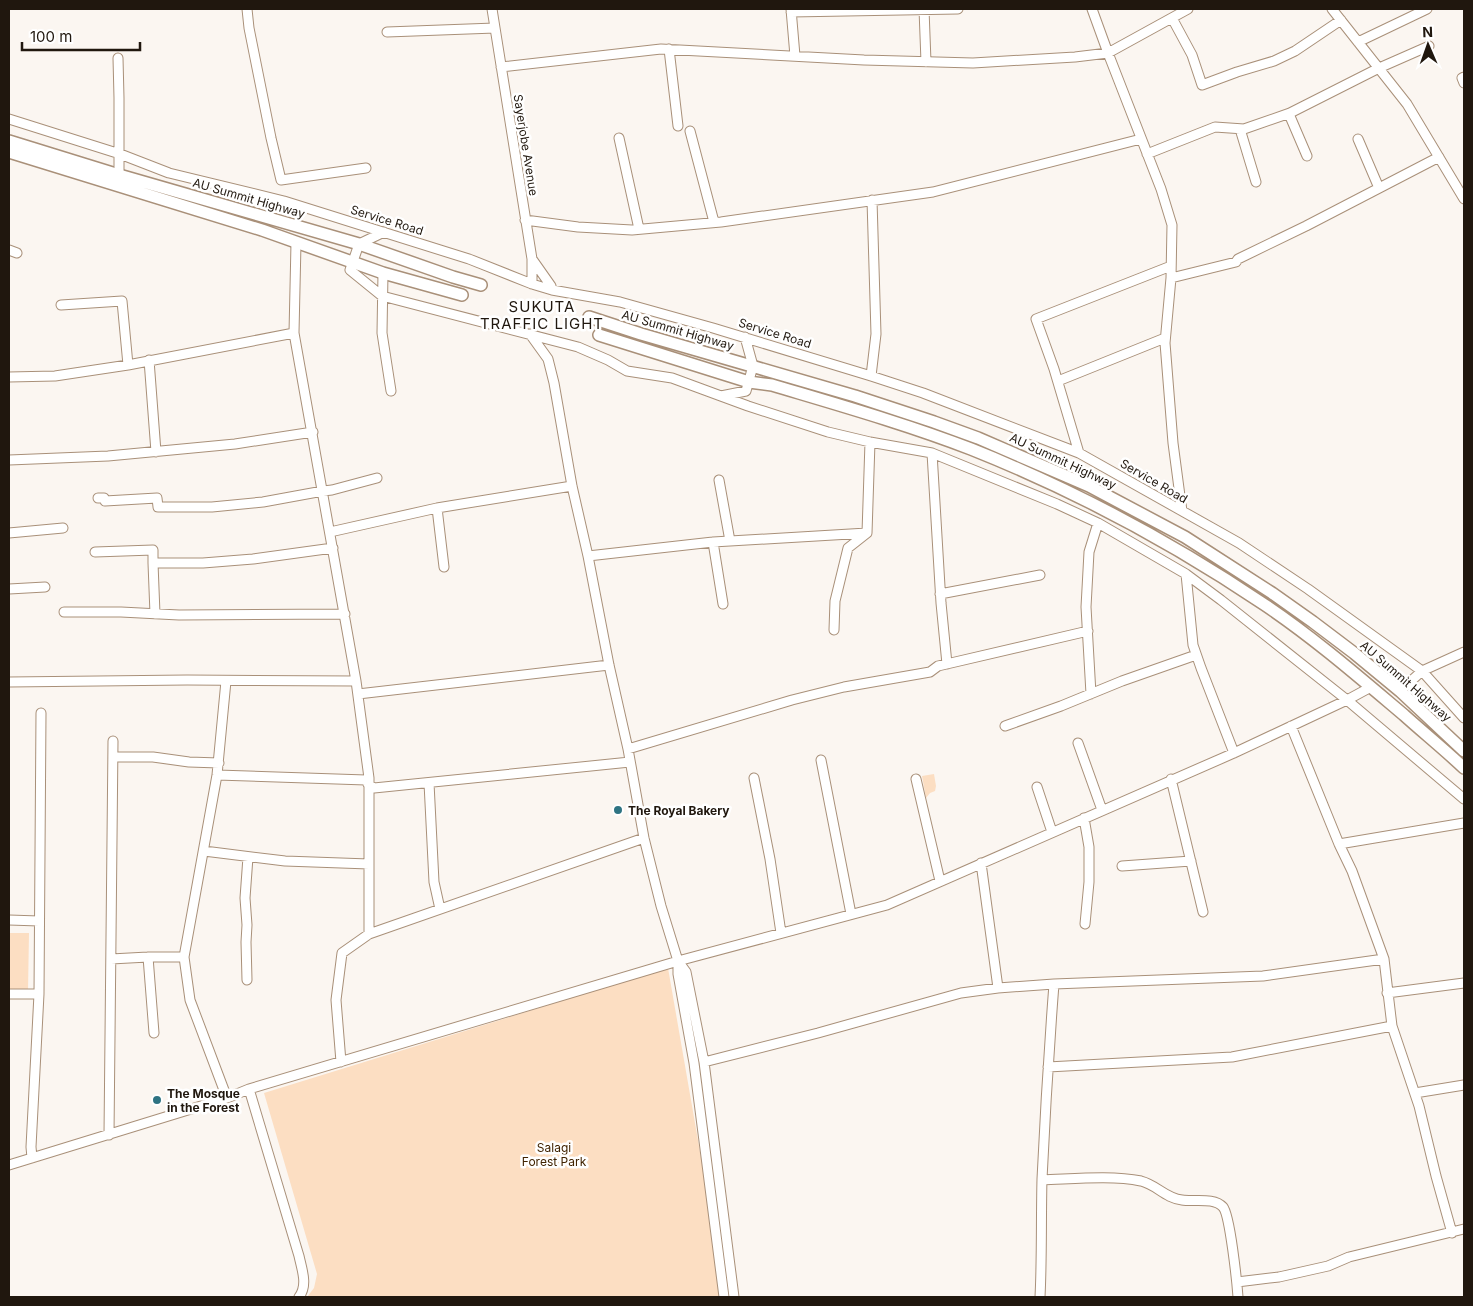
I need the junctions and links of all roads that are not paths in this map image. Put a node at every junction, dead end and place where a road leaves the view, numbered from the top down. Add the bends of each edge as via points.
1 (247, 9) edge
2 (492, 9) edge
3 (924, 9) edge
4 (958, 9) edge
5 (1092, 9) edge
6 (1188, 9) edge
7 (1332, 9) edge
8 (1427, 9) edge
9 (791, 10) edge
10 (1172, 18) junction
11 (1341, 20) junction
12 (495, 28) junction
13 (387, 32) dead end
14 (1358, 42) junction
15 (1429, 46) dead end
16 (669, 49) junction
17 (1108, 53) junction
18 (795, 56) junction
19 (118, 58) dead end
20 (926, 62) junction
21 (501, 66) junction
22 (1379, 68) junction
23 (1464, 77) edge
24 (1464, 83) edge
25 (1289, 114) junction
26 (9, 119) edge
27 (678, 126) dead end
28 (1240, 129) junction
29 (690, 132) dead end
30 (619, 138) dead end
31 (1141, 138) junction
32 (1358, 139) dead end
33 (9, 140) edge
34 (9, 152) edge
35 (120, 154) junction
36 (1147, 154) junction
37 (1307, 156) dead end
38 (1439, 157) junction
39 (366, 168) dead end
40 (119, 175) junction
41 (1256, 182) dead end
42 (1460, 183) edge
43 (1378, 188) junction
44 (1464, 199) edge
45 (872, 200) junction
46 (525, 220) junction
47 (714, 222) junction
48 (639, 229) junction
49 (384, 232) junction
50 (296, 243) junction
51 (359, 244) junction
52 (532, 259) junction
53 (353, 263) junction
54 (1171, 266) junction
55 (382, 273) junction
56 (1171, 278) junction
57 (532, 284) junction
58 (480, 285) dead end
59 (552, 290) junction
60 (462, 295) dead end
61 (382, 296) junction
62 (61, 305) dead end
63 (588, 317) dead end
64 (294, 334) junction
65 (530, 334) junction
66 (599, 336) dead end
67 (745, 337) junction
68 (1165, 338) junction
69 (551, 340) junction
70 (548, 359) junction
71 (149, 360) junction
72 (128, 366) junction
73 (753, 366) junction
74 (871, 376) junction
75 (9, 377) edge
76 (1058, 381) junction
77 (749, 382) junction
78 (391, 392) dead end
79 (720, 396) junction
80 (313, 432) junction
81 (870, 442) junction
82 (156, 452) junction
83 (932, 453) junction
84 (1079, 453) junction
85 (9, 460) edge
86 (377, 478) dead end
87 (719, 480) dead end
88 (572, 486) junction
89 (323, 490) junction
90 (98, 498) dead end
91 (437, 508) junction
92 (1182, 511) junction
93 (1098, 523) junction
94 (63, 528) dead end
95 (9, 532) edge
96 (330, 532) junction
97 (867, 532) junction
98 (730, 541) junction
99 (713, 542) junction
100 (333, 548) junction
101 (95, 552) dead end
102 (588, 556) junction
103 (153, 564) junction
104 (444, 567) dead end
105 (1040, 574) dead end
106 (1186, 574) junction
107 (45, 587) dead end
108 (9, 589) edge
109 (940, 594) junction
110 (723, 604) dead end
111 (64, 612) dead end
112 (155, 614) junction
113 (345, 614) junction
114 (834, 630) dead end
115 (1088, 631) junction
116 (1464, 652) edge
117 (1196, 655) junction
118 (609, 664) junction
119 (947, 664) junction
120 (1422, 671) junction
121 (226, 681) junction
122 (356, 681) junction
123 (9, 682) edge
124 (1371, 687) junction
125 (1400, 691) junction
126 (358, 694) junction
127 (1091, 694) junction
128 (1347, 700) junction
129 (40, 713) dead end
130 (1464, 718) edge
131 (1005, 726) dead end
132 (1292, 726) junction
133 (113, 741) dead end
134 (1078, 743) dead end
135 (628, 749) junction
136 (1464, 751) edge
137 (1234, 753) junction
138 (113, 757) junction
139 (821, 760) dead end
140 (630, 762) junction
141 (219, 763) junction
142 (1464, 768) edge
143 (217, 775) junction
144 (754, 778) dead end
145 (916, 778) dead end
146 (1171, 779) junction
147 (429, 783) junction
148 (368, 784) junction
149 (1037, 786) dead end
150 (1464, 798) edge
151 (1102, 810) junction
152 (1084, 818) junction
153 (1464, 823) edge
154 (1052, 832) junction
155 (644, 838) junction
156 (1339, 844) junction
157 (204, 851) junction
158 (248, 857) junction
159 (1191, 861) junction
160 (981, 863) junction
161 (369, 864) junction
162 (1122, 866) dead end
163 (940, 881) junction
164 (440, 909) junction
165 (1202, 912) dead end
166 (851, 914) junction
167 (9, 920) edge
168 (39, 921) junction
169 (1085, 924) dead end
170 (781, 933) junction
171 (369, 934) junction
172 (148, 957) junction
173 (184, 957) junction
174 (1384, 958) junction
175 (110, 959) junction
176 (678, 961) junction
177 (248, 980) dead end
178 (1464, 983) edge
179 (1054, 984) junction
180 (998, 988) junction
181 (1387, 993) junction
182 (9, 994) edge
183 (39, 994) junction
184 (1392, 1026) junction
185 (154, 1033) dead end
186 (340, 1062) junction
187 (704, 1062) junction
188 (1048, 1067) junction
189 (1464, 1085) edge
190 (249, 1089) junction
191 (1415, 1094) junction
192 (227, 1098) junction
193 (109, 1134) junction
194 (32, 1158) junction
195 (9, 1165) edge
196 (1042, 1180) junction
197 (1464, 1229) edge
198 (1452, 1232) junction
199 (1237, 1282) junction
200 (300, 1297) edge
201 (724, 1297) edge
202 (734, 1297) edge
203 (1040, 1297) edge
204 (1238, 1297) edge

1 - 39 street via 281,180
2 - 12 street, Sayerjobe Avenue
3 - 4 street
3 - 9 street
3 - 20 street
5 - 17 street
6 - 10 street
7 - 11 street
8 - 14 street
9 - 18 street
10 - 11 street via 1192,56 1202,85 1274,61
10 - 17 street
11 - 14 street
12 - 13 street
12 - 21 street, Sayerjobe Avenue
14 - 22 street
15 - 22 street
16 - 18 street
16 - 21 street
16 - 27 street
17 - 20 street via 973,64
17 - 31 street
18 - 20 street
19 - 35 street
21 - 46 street, Sayerjobe Avenue
22 - 25 street
22 - 38 street via 1408,104
23 - 24 street
25 - 28 street
25 - 37 street
26 - 35 street, Service Road
28 - 36 street via 1215,127
28 - 41 street
29 - 47 street
30 - 48 street
31 - 36 street
31 - 45 street via 933,192
32 - 43 street
33 - 40 main road, AU Summit Highway
34 - 50 main road, AU Summit Highway
35 - 40 street
35 - 49 street, Service Road via 169,173 284,201
36 - 54 street via 1172,225
38 - 42 street
38 - 43 street
40 - 51 main road, AU Summit Highway
42 - 44 street
43 - 56 street via 1236,262
45 - 47 street
45 - 74 street via 876,334
46 - 48 street via 578,227
46 - 52 street, Sayerjobe Avenue
47 - 48 street
49 - 51 street
49 - 57 street, Service Road via 469,259
50 - 53 main road, AU Summit Highway
50 - 64 street
51 - 53 street
51 - 58 main road, AU Summit Highway
52 - 57 street, Sayerjobe Avenue
52 - 59 street
53 - 55 main road, AU Summit Highway
53 - 61 street via 350,270
54 - 56 street
54 - 76 street via 1036,319
55 - 60 main road, AU Summit Highway
55 - 61 street
56 - 68 street
57 - 59 street, Service Road
59 - 67 street, Service Road via 620,302
61 - 65 street
61 - 78 street via 382,333
62 - 72 street via 122,301
63 - 73 main road, AU Summit Highway
64 - 71 street
64 - 80 street
65 - 69 street
65 - 70 street
66 - 77 main road, AU Summit Highway
67 - 73 street
67 - 74 street, Service Road
68 - 76 street
68 - 92 street
69 - 70 street
69 - 79 street via 578,347 627,371 672,378
70 - 88 street
71 - 72 street
71 - 82 street
72 - 75 street via 55,376
73 - 77 street
73 - 125 main road, AU Summit Highway via 934,422 1089,486 1185,537 1272,593
74 - 84 street, Service Road
76 - 84 street
77 - 79 street via 746,390
77 - 124 main road, AU Summit Highway via 772,385 936,436 1084,499 1182,552 1266,606
79 - 81 street via 828,432
80 - 82 street
80 - 89 street
81 - 83 street
81 - 97 street
82 - 85 street
83 - 93 street
83 - 109 street
84 - 92 street, Service Road
86 - 89 street
87 - 98 street
88 - 91 street
88 - 102 street
89 - 90 street via 263,502 212,507 158,507 157,498 106,501
89 - 96 street
91 - 96 street
91 - 104 street
92 - 120 street, Service Road via 1308,588
93 - 106 street
93 - 115 street via 1088,552
94 - 95 street
96 - 100 street
97 - 98 street
97 - 114 street via 848,548 835,601
98 - 99 street
99 - 102 street
99 - 110 street
100 - 103 street via 254,559
100 - 113 street
101 - 103 street via 153,550
102 - 118 street
103 - 112 street
105 - 109 street
106 - 117 street
106 - 128 street
107 - 108 street
109 - 119 street
111 - 112 street
112 - 113 street
113 - 122 street
115 - 119 street
115 - 127 street
116 - 120 street
117 - 127 street
117 - 137 street
118 - 126 street
118 - 135 street
119 - 135 street via 930,672 792,700
120 - 125 street
120 - 130 street, Service Road
121 - 122 street
121 - 123 street
121 - 141 street
122 - 126 street
124 - 128 street
124 - 142 main road, AU Summit Highway
125 - 136 main road, AU Summit Highway
126 - 148 street
127 - 131 street
128 - 132 street
128 - 150 street
129 - 168 street
132 - 137 street
132 - 156 street
133 - 138 street
134 - 151 street
135 - 140 street
137 - 146 street
138 - 141 street
138 - 175 street
139 - 166 street
140 - 147 street
140 - 155 street
141 - 143 street
143 - 148 street via 366,780
143 - 157 street
144 - 170 street
145 - 163 street
146 - 151 street
146 - 159 street
147 - 148 street via 374,788
147 - 164 street via 434,882
148 - 161 street
149 - 154 street
151 - 152 street
152 - 154 street
152 - 169 street via 1089,856
153 - 156 street
154 - 160 street
155 - 164 street
155 - 176 street
156 - 174 street
157 - 158 street
157 - 173 street
158 - 161 street
158 - 177 street via 245,898
159 - 162 street
159 - 165 street
160 - 163 street
160 - 180 street
161 - 171 street
163 - 166 street via 887,905
164 - 171 street
166 - 170 street
167 - 168 street
168 - 183 street
170 - 176 street
171 - 186 street via 342,953 336,1000
172 - 173 street
172 - 175 street
172 - 185 street
173 - 192 street via 190,1000
174 - 179 street via 1263,976
174 - 181 street
175 - 193 street
176 - 186 street
176 - 187 street via 686,972
176 - 201 street
178 - 181 street
179 - 180 street
179 - 188 street
180 - 187 street via 961,993
181 - 184 street
182 - 183 street
183 - 194 street
184 - 188 street via 1232,1057
184 - 191 street
186 - 190 street
187 - 202 street
188 - 196 street
189 - 191 street
190 - 192 street
190 - 200 street via 299,1256 304,1284
191 - 198 street
192 - 193 street
193 - 194 street
194 - 195 street
196 - 199 street via 1132,1180 1152,1185 1170,1197 1218,1204 1225,1211
196 - 203 street
197 - 198 street
198 - 199 street via 1382,1248 1320,1268
199 - 204 street

